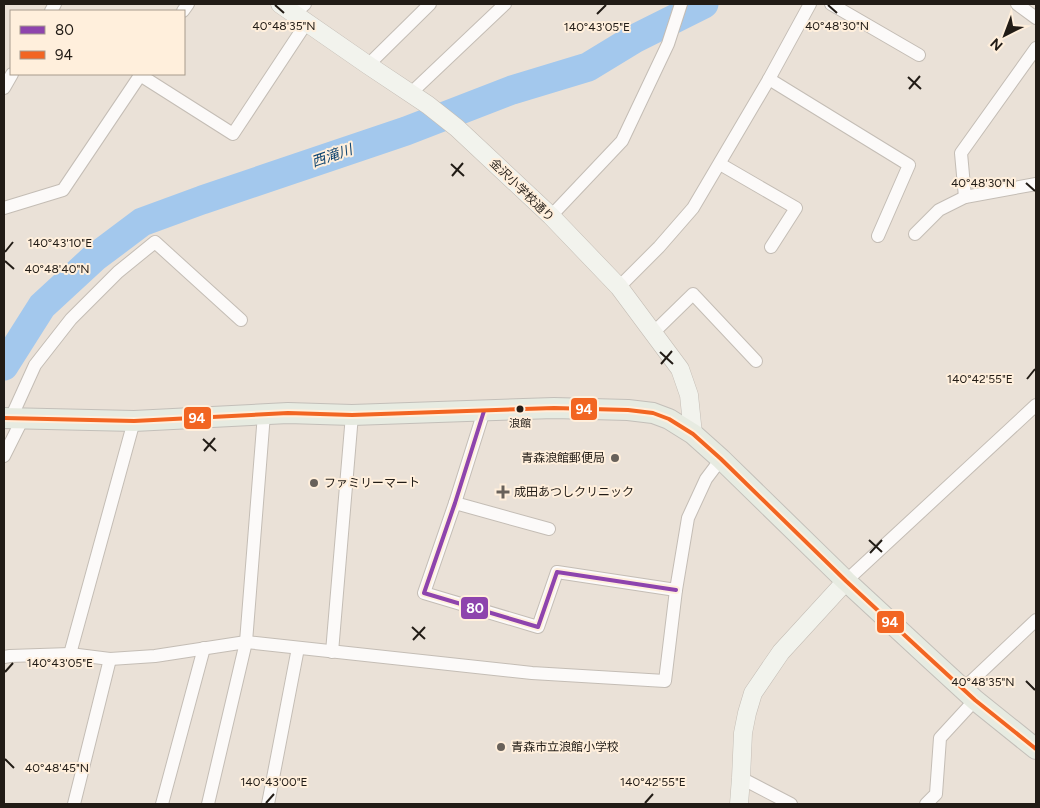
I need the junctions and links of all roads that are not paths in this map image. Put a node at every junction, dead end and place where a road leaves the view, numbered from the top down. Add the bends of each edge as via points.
1 (430, 4) edge
2 (505, 4) edge
3 (681, 4) edge
4 (810, 4) edge
5 (831, 4) edge
6 (1017, 4) edge
7 (296, 11) edge
8 (1036, 16) edge
9 (1036, 48) edge
10 (919, 55) dead end
11 (368, 65) junction
12 (139, 75) edge
13 (142, 75) edge
14 (769, 79) junction
15 (411, 93) junction
16 (720, 164) junction
17 (1036, 184) edge
18 (965, 197) junction
19 (4, 208) edge
20 (551, 216) junction
21 (915, 234) dead end
22 (878, 236) dead end
23 (771, 247) dead end
24 (618, 287) junction
25 (241, 320) dead end
26 (653, 333) junction
27 (756, 362) dead end
28 (1036, 405) edge
29 (484, 411) junction
30 (264, 414) junction
31 (352, 415) junction
32 (13, 418) edge
33 (134, 421) junction
34 (692, 434) junction
35 (4, 456) edge
36 (721, 459) junction
37 (455, 503) junction
38 (549, 529) dead end
39 (846, 581) junction
40 (676, 590) junction
41 (1036, 620) edge
42 (246, 642) junction
43 (204, 648) junction
44 (298, 648) junction
45 (332, 652) junction
46 (70, 654) junction
47 (4, 657) edge
48 (110, 659) junction
49 (969, 694) junction
50 (1036, 749) edge
51 (741, 778) junction
52 (74, 804) edge
53 (162, 804) edge
54 (208, 804) edge
55 (268, 804) edge
56 (739, 804) edge
57 (791, 804) edge
58 (926, 804) edge

1 - 11 street
2 - 15 street
3 - 20 street via 668,44 622,141
4 - 14 street
5 - 10 street
6 - 8 street
7 - 11 street, 金沢小学校通り
7 - 13 street via 233,134
9 - 18 street via 961,153
11 - 15 street, 金沢小学校通り
12 - 19 street via 63,190
14 - 16 street
14 - 22 street via 908,165
15 - 20 street, 金沢小学校通り via 457,128
16 - 23 street via 796,208
16 - 24 street via 694,208
17 - 18 street
18 - 21 street via 940,210
20 - 24 street, 金沢小学校通り
24 - 26 street, 金沢小学校通り
25 - 32 street via 155,242 118,272 71,319 35,365
26 - 27 street via 693,294
26 - 34 street, 金沢小学校通り via 680,369 689,394
28 - 39 street
29 - 31 main road
29 - 34 main road via 554,408 628,410 653,413
29 - 37 street
30 - 31 main road
30 - 33 main road
30 - 42 street
31 - 45 street
32 - 33 main road
32 - 35 street
33 - 46 street
34 - 36 main road
36 - 39 main road
36 - 40 street via 706,479 688,518
37 - 38 street
37 - 40 street via 424,593 538,627 557,572
39 - 49 main road
39 - 51 street via 781,652 753,693 743,733
40 - 45 street via 666,681 532,673
41 - 49 street
42 - 43 street
42 - 44 street
42 - 54 street
43 - 48 street
43 - 53 street
44 - 45 street
44 - 55 street
46 - 47 street
46 - 48 street
48 - 52 street
49 - 50 main road
49 - 58 street via 940,738 936,794
51 - 56 street
51 - 57 street

